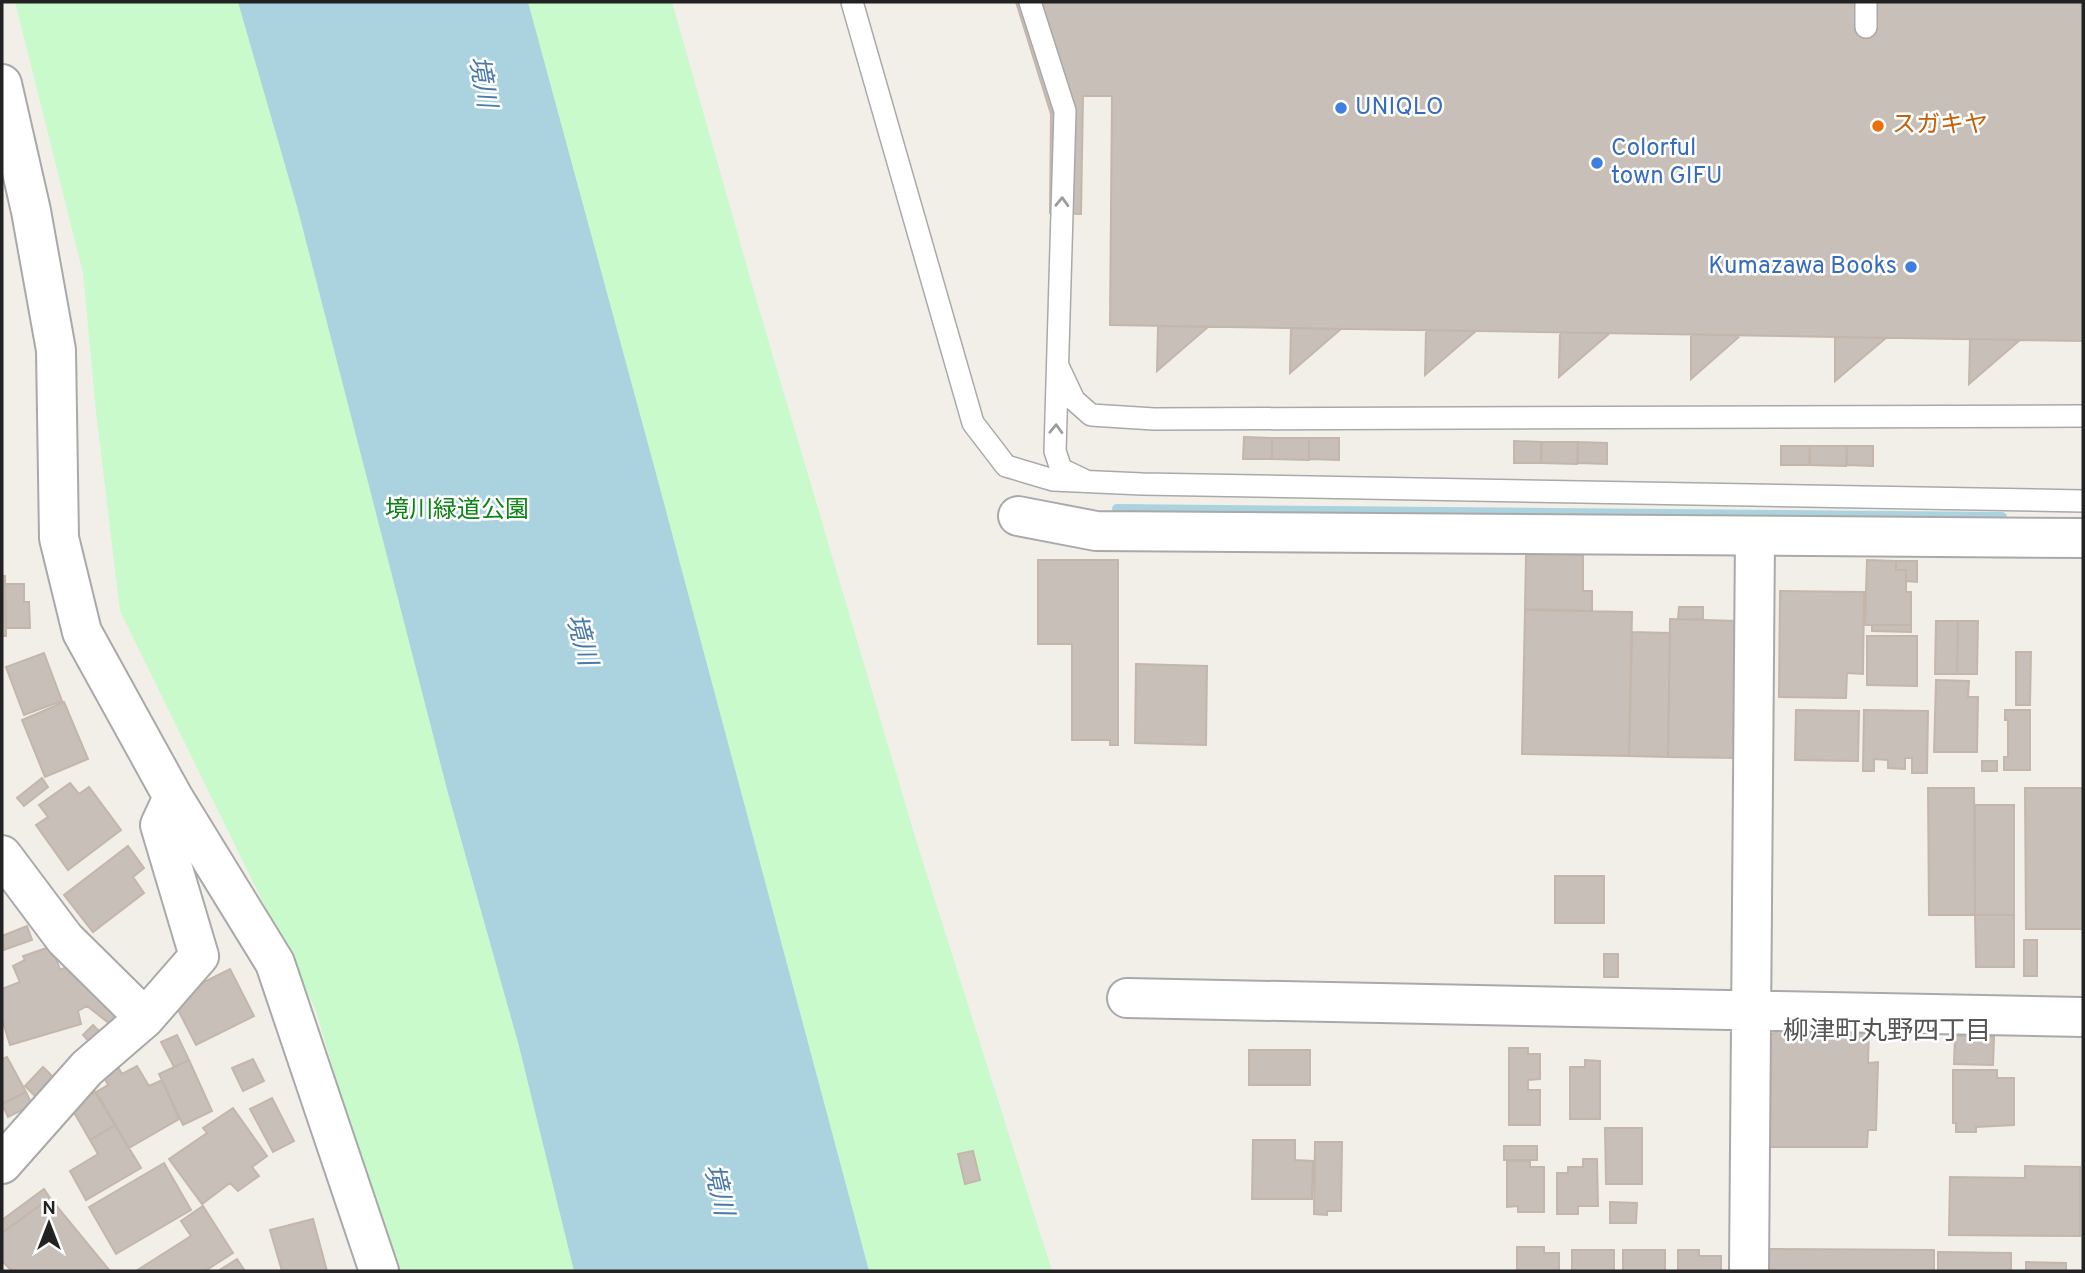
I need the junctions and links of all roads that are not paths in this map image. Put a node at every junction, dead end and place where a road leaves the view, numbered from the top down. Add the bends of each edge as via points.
1 (852, 2) edge
2 (1030, 2) edge
3 (1866, 2) edge
4 (1866, 27) dead end
5 (2, 85) edge
6 (1058, 366) junction
7 (2083, 416) edge
8 (1086, 481) junction
9 (2083, 501) edge
10 (1017, 516) dead end
11 (1755, 536) junction
12 (2083, 538) edge
13 (173, 797) junction
14 (2, 855) edge
15 (1127, 998) dead end
16 (1752, 1012) junction
17 (2083, 1017) edge
18 (145, 1018) junction
19 (2, 1164) edge
20 (379, 1271) edge
21 (1749, 1271) edge

1 - 8 lane via 973,423 1006,466 1052,480
6 -> 2 lane via 1065,111
3 - 4 lane
5 - 13 street via 56,350 62,551 82,632
6 - 7 lane via 1074,400 1091,415 1154,419
8 -> 6 lane via 1061,469 1055,451
8 - 9 lane
10 - 11 street via 1096,531
11 - 12 street
11 - 16 street
13 - 18 street via 160,825 199,956
13 - 20 street via 275,963
14 - 18 street via 65,939
15 - 16 street
16 - 17 street
16 - 21 street
18 - 19 street via 87,1068

